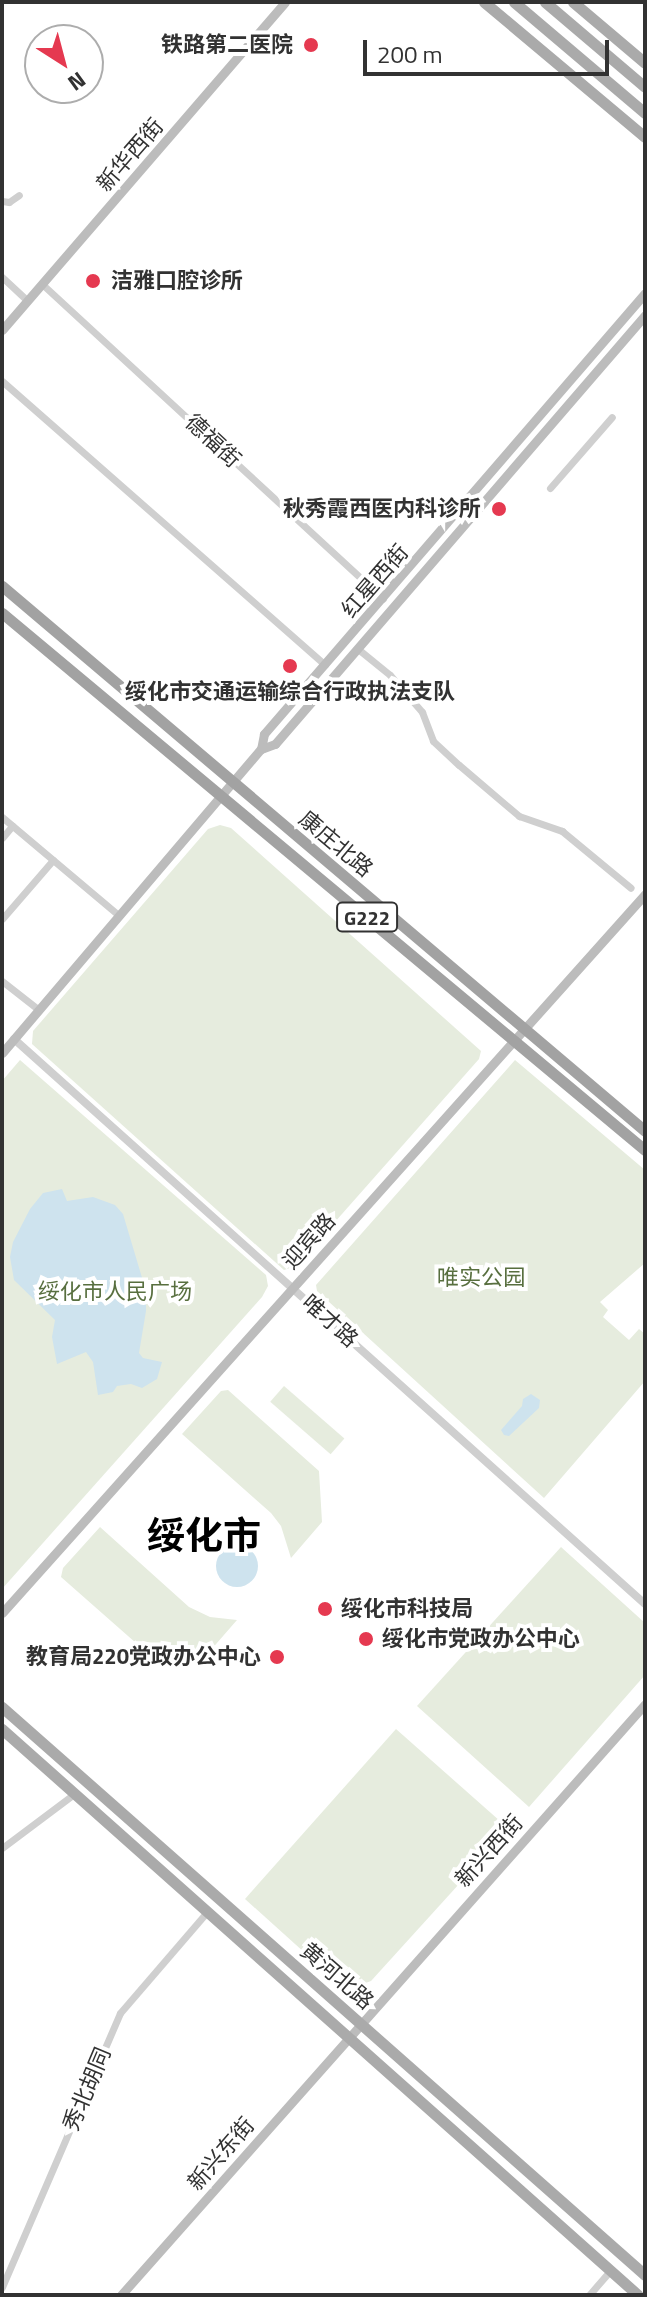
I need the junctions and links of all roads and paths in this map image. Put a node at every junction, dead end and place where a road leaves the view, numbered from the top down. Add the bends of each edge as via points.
1 (285, 2) edge
2 (484, 2) edge
3 (514, 2) edge
4 (545, 2) edge
5 (573, 2) edge
6 (645, 63) edge
7 (645, 87) edge
8 (645, 113) edge
9 (645, 137) edge
10 (19, 195) dead end
11 (2, 201) edge
12 (2, 277) edge
13 (42, 284) junction
14 (644, 295) edge
15 (28, 301) junction
16 (645, 315) edge
17 (2, 330) edge
18 (2, 381) edge
19 (612, 417) dead end
20 (513, 450) junction
21 (522, 458) junction
22 (550, 488) dead end
23 (2, 586) edge
24 (383, 599) junction
25 (394, 608) junction
26 (2, 613) edge
27 (358, 649) junction
28 (325, 665) junction
29 (261, 749) junction
30 (232, 782) junction
31 (219, 796) junction
32 (2, 817) edge
33 (12, 826) junction
34 (2, 838) edge
35 (53, 860) junction
36 (631, 888) dead end
37 (645, 894) edge
38 (117, 914) junction
39 (2, 919) edge
40 (2, 981) edge
41 (39, 1010) junction
42 (524, 1029) junction
43 (14, 1039) junction
44 (515, 1039) junction
45 (2, 1053) edge
46 (645, 1131) edge
47 (645, 1150) edge
48 (292, 1286) junction
49 (645, 1604) edge
50 (2, 1613) edge
51 (645, 1704) edge
52 (2, 1707) edge
53 (2, 1729) edge
54 (74, 1794) junction
55 (2, 1848) edge
56 (207, 1912) junction
57 (360, 2022) junction
58 (348, 2036) junction
59 (610, 2271) junction
60 (645, 2275) edge
61 (2, 2287) edge
62 (121, 2295) edge
63 (589, 2295) edge
64 (638, 2295) edge

1 - 13 main road, 新华西街
2 - 9 main road
3 - 8 main road
4 - 7 main road
5 - 6 main road
10 - 11 street
12 - 15 street
13 - 15 main road, 新华西街
13 - 24 street, 德福街
14 - 20 main road, 红星西街
15 - 17 main road, 新华西街
16 - 21 main road, 红星西街
18 - 28 street
19 - 22 street
20 - 21 main road
20 - 24 main road, 红星西街
21 - 25 main road, 红星西街
23 - 30 highway, 康庄北路 / G222
24 - 25 main road
24 - 28 main road, 红星西街
25 - 27 main road, 红星西街
26 - 31 highway, 康庄北路 / G222
27 - 29 main road, 红星西街 via 275,744
27 - 36 street via 390,675 422,712 433,741 459,765 519,816 562,831
28 - 29 main road, 红星西街 via 264,734
29 - 30 main road, 红星西街
30 - 31 main road, 红星西街
30 - 42 highway, 康庄北路 / G222
31 - 38 main road, 红星西街
31 - 44 highway, 康庄北路 / G222
32 - 33 street
33 - 34 street
33 - 35 street
35 - 38 street
35 - 39 street
37 - 42 main road, 迎宾路
38 - 41 main road, 红星西街
40 - 41 street
41 - 43 main road, 红星西街
42 - 44 main road, 迎宾路
42 - 46 highway, 康庄北路 / G222
43 - 45 main road, 红星西街
43 - 48 street, 唯才路
44 - 47 highway, 康庄北路 / G222
44 - 48 main road, 迎宾路
48 - 49 street, 唯才路
48 - 50 main road, 迎宾路
51 - 57 main road, 新兴西街
52 - 57 main road, 黄河北路
53 - 54 main road, 黄河北路
54 - 55 street
54 - 56 main road, 黄河北路
56 - 58 main road, 黄河北路
56 - 61 street, 秀北胡同 via 120,2013
57 - 58 main road, 新兴西街
57 - 60 main road, 黄河北路
58 - 59 main road, 黄河北路
58 - 62 main road, 新兴东街
59 - 63 street
59 - 64 main road, 黄河北路

